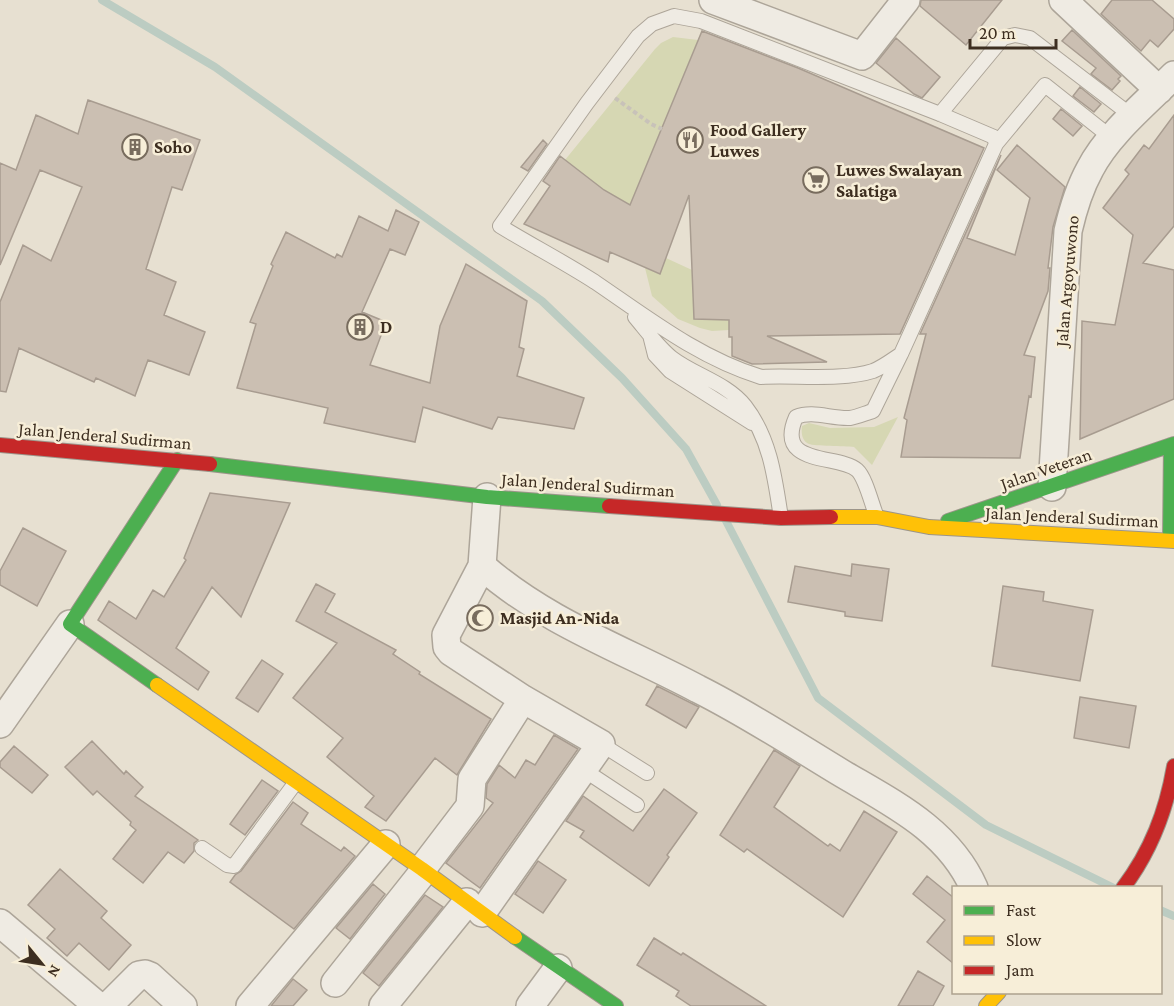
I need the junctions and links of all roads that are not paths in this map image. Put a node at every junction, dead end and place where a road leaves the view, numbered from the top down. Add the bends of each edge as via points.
1 (713, 0) edge
2 (906, 0) edge
3 (1063, 0) edge
4 (1167, 83) edge
5 (940, 114) junction
6 (1132, 116) junction
7 (1113, 139) junction
8 (996, 144) junction
9 (623, 302) junction
10 (899, 359) junction
11 (0, 445) edge
12 (1173, 445) edge
13 (177, 460) junction
14 (1052, 487) junction
15 (487, 497) junction
16 (781, 518) junction
17 (877, 518) junction
18 (929, 527) junction
19 (1172, 541) edge
20 (482, 566) junction
21 (70, 624) junction
22 (524, 699) junction
23 (0, 724) edge
24 (602, 744) junction
25 (1174, 766) edge
26 (584, 770) junction
27 (647, 773) dead end
28 (296, 782) junction
29 (637, 805) dead end
30 (386, 844) junction
31 (202, 848) dead end
32 (423, 870) junction
33 (973, 886) edge
34 (1125, 886) edge
35 (475, 907) junction
36 (0, 923) edge
37 (558, 968) junction
38 (335, 983) dead end
39 (998, 994) edge
40 (98, 1006) edge
41 (108, 1006) edge
42 (183, 1006) edge
43 (250, 1006) edge
44 (383, 1006) edge
45 (530, 1006) edge
46 (616, 1006) edge
47 (986, 1006) edge

1 - 2 street via 862,56
3 - 4 street
4 - 6 street, Jalan Argoyuwono
5 - 6 lane via 1003,38 1016,34 1049,50
5 - 8 lane via 994,137
5 - 9 lane via 701,21 674,16 652,24 638,36 500,226
6 - 7 street, Jalan Argoyuwono
7 - 8 lane via 1045,85
7 - 14 street, Jalan Argoyuwono via 1090,168 1074,204 1068,231
8 - 10 lane
9 - 10 lane via 717,360 761,377 851,375 873,371
9 - 16 lane via 671,357 744,404 764,437
10 - 17 lane via 873,411 851,418 806,413 796,417 792,426 792,439 809,457 853,467 860,473
11 - 13 main road, Jalan Jenderal Sudirman
12 - 14 main road, Jalan Veteran
12 - 19 main road
13 - 15 main road, Jalan Jenderal Sudirman
13 - 21 main road
14 - 18 main road, Jalan Veteran
15 - 16 main road, Jalan Jenderal Sudirman
15 - 20 street
16 - 17 main road, Jalan Jenderal Sudirman
17 - 18 main road, Jalan Jenderal Sudirman
18 - 19 main road, Jalan Jenderal Sudirman
20 - 22 street via 446,635 447,647
20 - 33 street via 504,585 567,624 700,690 920,819 959,859
21 - 23 street
21 - 28 main road
22 - 24 street
22 - 32 street via 472,779 470,806
24 - 26 street
24 - 27 lane
25 - 34 main road via 1160,827
26 - 29 lane
26 - 35 street
28 - 30 main road
28 - 31 lane via 234,866
30 - 32 main road
30 - 43 street
32 - 35 main road
32 - 38 street
35 - 37 main road
35 - 44 street
36 - 40 street
37 - 45 street
37 - 46 main road
39 - 47 main road
41 - 42 street via 139,975 145,974

